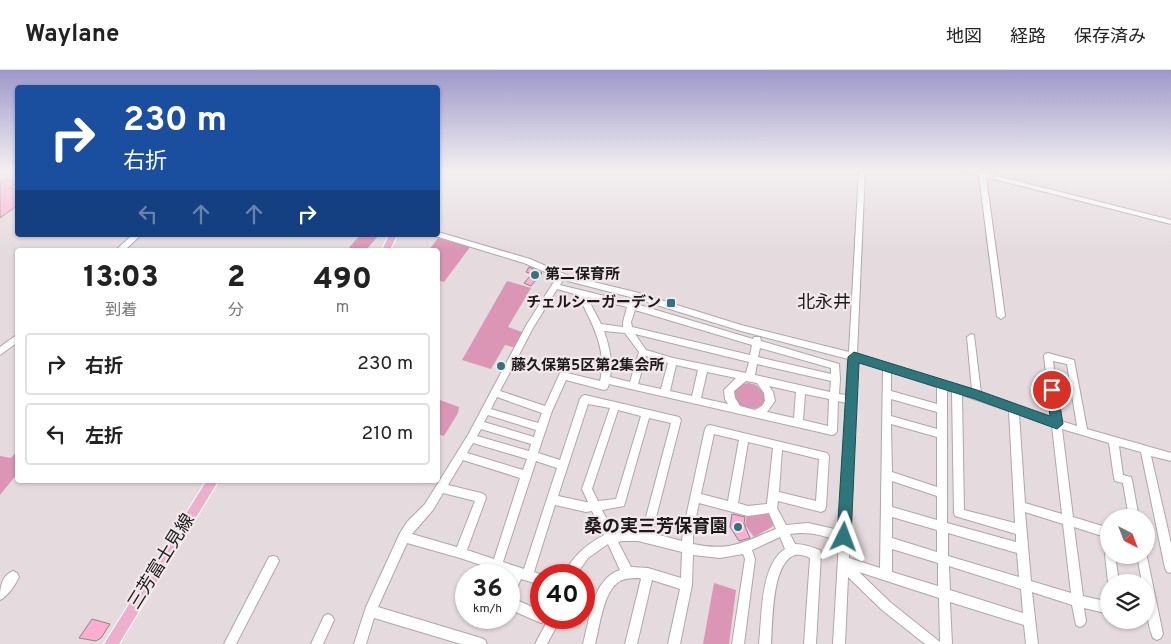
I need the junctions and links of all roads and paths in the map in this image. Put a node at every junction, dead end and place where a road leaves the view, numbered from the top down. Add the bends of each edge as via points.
1 (861, 197) edge
2 (985, 197) edge
3 (1072, 197) edge
4 (1171, 222) edge
5 (440, 235) edge
6 (136, 237) edge
7 (122, 248) edge
8 (563, 276) junction
9 (555, 286) junction
10 (582, 295) junction
11 (635, 295) junction
12 (632, 306) junction
13 (1002, 316) dead end
14 (598, 327) junction
15 (628, 330) junction
16 (758, 332) junction
17 (971, 337) dead end
18 (15, 341) edge
19 (756, 344) junction
20 (0, 352) edge
21 (643, 352) junction
22 (854, 357) junction
23 (673, 361) junction
24 (753, 361) junction
25 (887, 367) junction
26 (703, 368) junction
27 (751, 378) junction
28 (836, 379) junction
29 (606, 380) junction
30 (942, 384) junction
31 (633, 386) junction
32 (801, 389) junction
33 (957, 389) junction
34 (496, 393) junction
35 (665, 393) junction
36 (888, 394) junction
37 (977, 395) junction
38 (834, 396) junction
39 (696, 400) junction
40 (851, 400) junction
41 (614, 406) junction
42 (1014, 408) junction
43 (942, 409) junction
44 (737, 410) junction
45 (486, 411) junction
46 (547, 411) junction
47 (646, 413) junction
48 (756, 414) junction
49 (887, 419) junction
50 (479, 424) junction
51 (798, 424) junction
52 (1057, 424) junction
53 (541, 428) junction
54 (1082, 432) junction
55 (942, 434) junction
56 (744, 437) junction
57 (471, 438) junction
58 (1113, 440) junction
59 (537, 442) junction
60 (778, 446) junction
61 (1145, 450) junction
62 (460, 455) junction
63 (532, 457) junction
64 (1171, 457) edge
65 (563, 465) junction
66 (526, 475) junction
67 (886, 475) junction
68 (211, 483) edge
69 (440, 488) junction
70 (942, 493) junction
71 (773, 495) junction
72 (695, 497) junction
73 (552, 500) junction
74 (1020, 506) junction
75 (596, 507) junction
76 (732, 508) junction
77 (772, 508) junction
78 (1132, 509) edge
79 (887, 511) junction
80 (1068, 520) junction
81 (942, 526) junction
82 (1021, 530) junction
83 (1100, 530) edge
84 (781, 532) junction
85 (646, 536) junction
86 (844, 537) junction
87 (404, 538) junction
88 (610, 539) junction
89 (886, 542) junction
90 (746, 548) junction
91 (689, 549) junction
92 (1022, 549) junction
93 (792, 551) junction
94 (460, 553) junction
95 (943, 559) junction
96 (273, 561) dead end
97 (843, 562) junction
98 (494, 564) edge
99 (497, 564) edge
100 (577, 564) edge
101 (1144, 564) edge
102 (1171, 568) edge
103 (520, 572) edge
104 (627, 572) junction
105 (523, 573) junction
106 (648, 574) junction
107 (530, 576) edge
108 (886, 576) junction
109 (13, 577) dead end
110 (520, 577) edge
111 (1026, 584) junction
112 (686, 585) junction
113 (0, 594) edge
114 (944, 594) junction
115 (1078, 602) junction
116 (1100, 606) edge
117 (370, 611) junction
118 (328, 620) dead end
119 (1030, 621) junction
120 (1080, 621) dead end
121 (549, 629) edge
122 (1157, 634) dead end
123 (457, 640) edge
124 (111, 644) edge
125 (230, 644) edge
126 (317, 644) edge
127 (360, 644) edge
128 (481, 644) edge
129 (541, 644) edge
130 (590, 644) edge
131 (631, 644) edge
132 (674, 644) edge
133 (738, 644) edge
134 (765, 644) edge
135 (810, 644) edge
136 (839, 644) edge
137 (935, 644) edge
138 (946, 644) edge
139 (1032, 644) edge

1 - 22 street
2 - 13 street
3 - 4 street
5 - 8 street via 527,261
6 - 7 street
8 - 9 street
8 - 11 street
9 - 10 street
9 - 34 street
10 - 12 street
10 - 14 street
11 - 12 street
11 - 16 street
12 - 15 street
12 - 19 street
14 - 15 street
14 - 29 street via 604,347
15 - 21 street
15 - 24 street
16 - 19 street
16 - 22 street
17 - 37 street
18 - 20 street
19 - 24 street
19 - 28 street via 836,366
21 - 23 street
21 - 31 street
22 - 25 street
22 - 40 street
23 - 26 street
23 - 35 street
24 - 27 street
24 - 28 street
25 - 30 street
25 - 36 street
26 - 27 street
26 - 39 street
27 - 32 street
27 - 44 street via 729,390
27 - 48 street via 768,392 770,401
28 - 38 street
29 - 31 street
29 - 46 street via 604,386 563,376
30 - 33 street
30 - 43 street
31 - 35 street
32 - 38 street
32 - 51 street
33 - 37 street
33 - 82 street via 959,513
34 - 45 street
34 - 46 street
35 - 39 street
36 - 43 street
36 - 49 street
37 - 42 street
38 - 40 street
38 - 51 street via 832,431
39 - 44 street
40 - 86 street
41 - 47 street
41 - 65 street via 585,399
41 - 75 street via 587,489
42 - 52 street
42 - 74 street
43 - 55 street
44 - 48 street
45 - 50 street
45 - 53 street
46 - 53 street
47 - 75 street via 620,503
47 - 85 street via 676,420
48 - 51 street
49 - 55 street
49 - 67 street
50 - 57 street
50 - 59 street
52 - 54 street
52 - 54 street via 1048,356 1071,362
52 - 80 street
53 - 59 street
54 - 58 street
55 - 70 street
56 - 60 street
56 - 72 street via 710,429
56 - 76 street
57 - 62 street
57 - 63 street
58 - 61 street
58 - 78 street via 1120,478 1127,480
59 - 63 street
60 - 71 street
60 - 71 street via 824,456 821,507
61 - 64 street
61 - 102 street
62 - 66 street
62 - 69 street
63 - 65 street
63 - 66 street
65 - 73 street
66 - 99 street
67 - 70 street
67 - 79 street
68 - 124 main road, 三芳富士見線
69 - 87 street
69 - 94 street via 481,498
70 - 81 street
71 - 77 street
72 - 76 street
72 - 91 street via 688,531
73 - 75 street
73 - 105 street
74 - 80 street
74 - 82 street
75 - 88 street
76 - 77 street via 748,511
77 - 84 street
79 - 81 street
79 - 89 street
80 - 83 street
80 - 115 street
81 - 92 street
81 - 95 street
82 - 92 street
84 - 86 street via 813,528
84 - 90 street
84 - 93 street
85 - 88 street
85 - 91 street
86 - 97 street
87 - 94 street
87 - 117 street
88 - 100 street via 595,545
88 - 104 street
89 - 95 street
89 - 108 street
90 - 91 street via 720,553
90 - 133 street via 750,559
91 - 112 street
92 - 111 street
93 - 134 street via 776,564 773,573
93 - 135 street via 816,554
94 - 98 street
95 - 111 street
95 - 114 street
96 - 125 street
97 - 108 street
97 - 136 street
97 - 137 street via 857,581 886,607
101 - 122 street
103 - 105 street
104 - 106 street
104 - 130 street via 619,574 606,585
105 - 107 street
105 - 110 street
106 - 112 street
106 - 131 street
108 - 114 street
109 - 113 street
111 - 115 street
111 - 119 street
112 - 132 street
114 - 119 street
114 - 138 street
115 - 116 street
115 - 120 street
117 - 123 street
117 - 127 street
118 - 126 street
119 - 139 street
121 - 129 street
123 - 128 street

